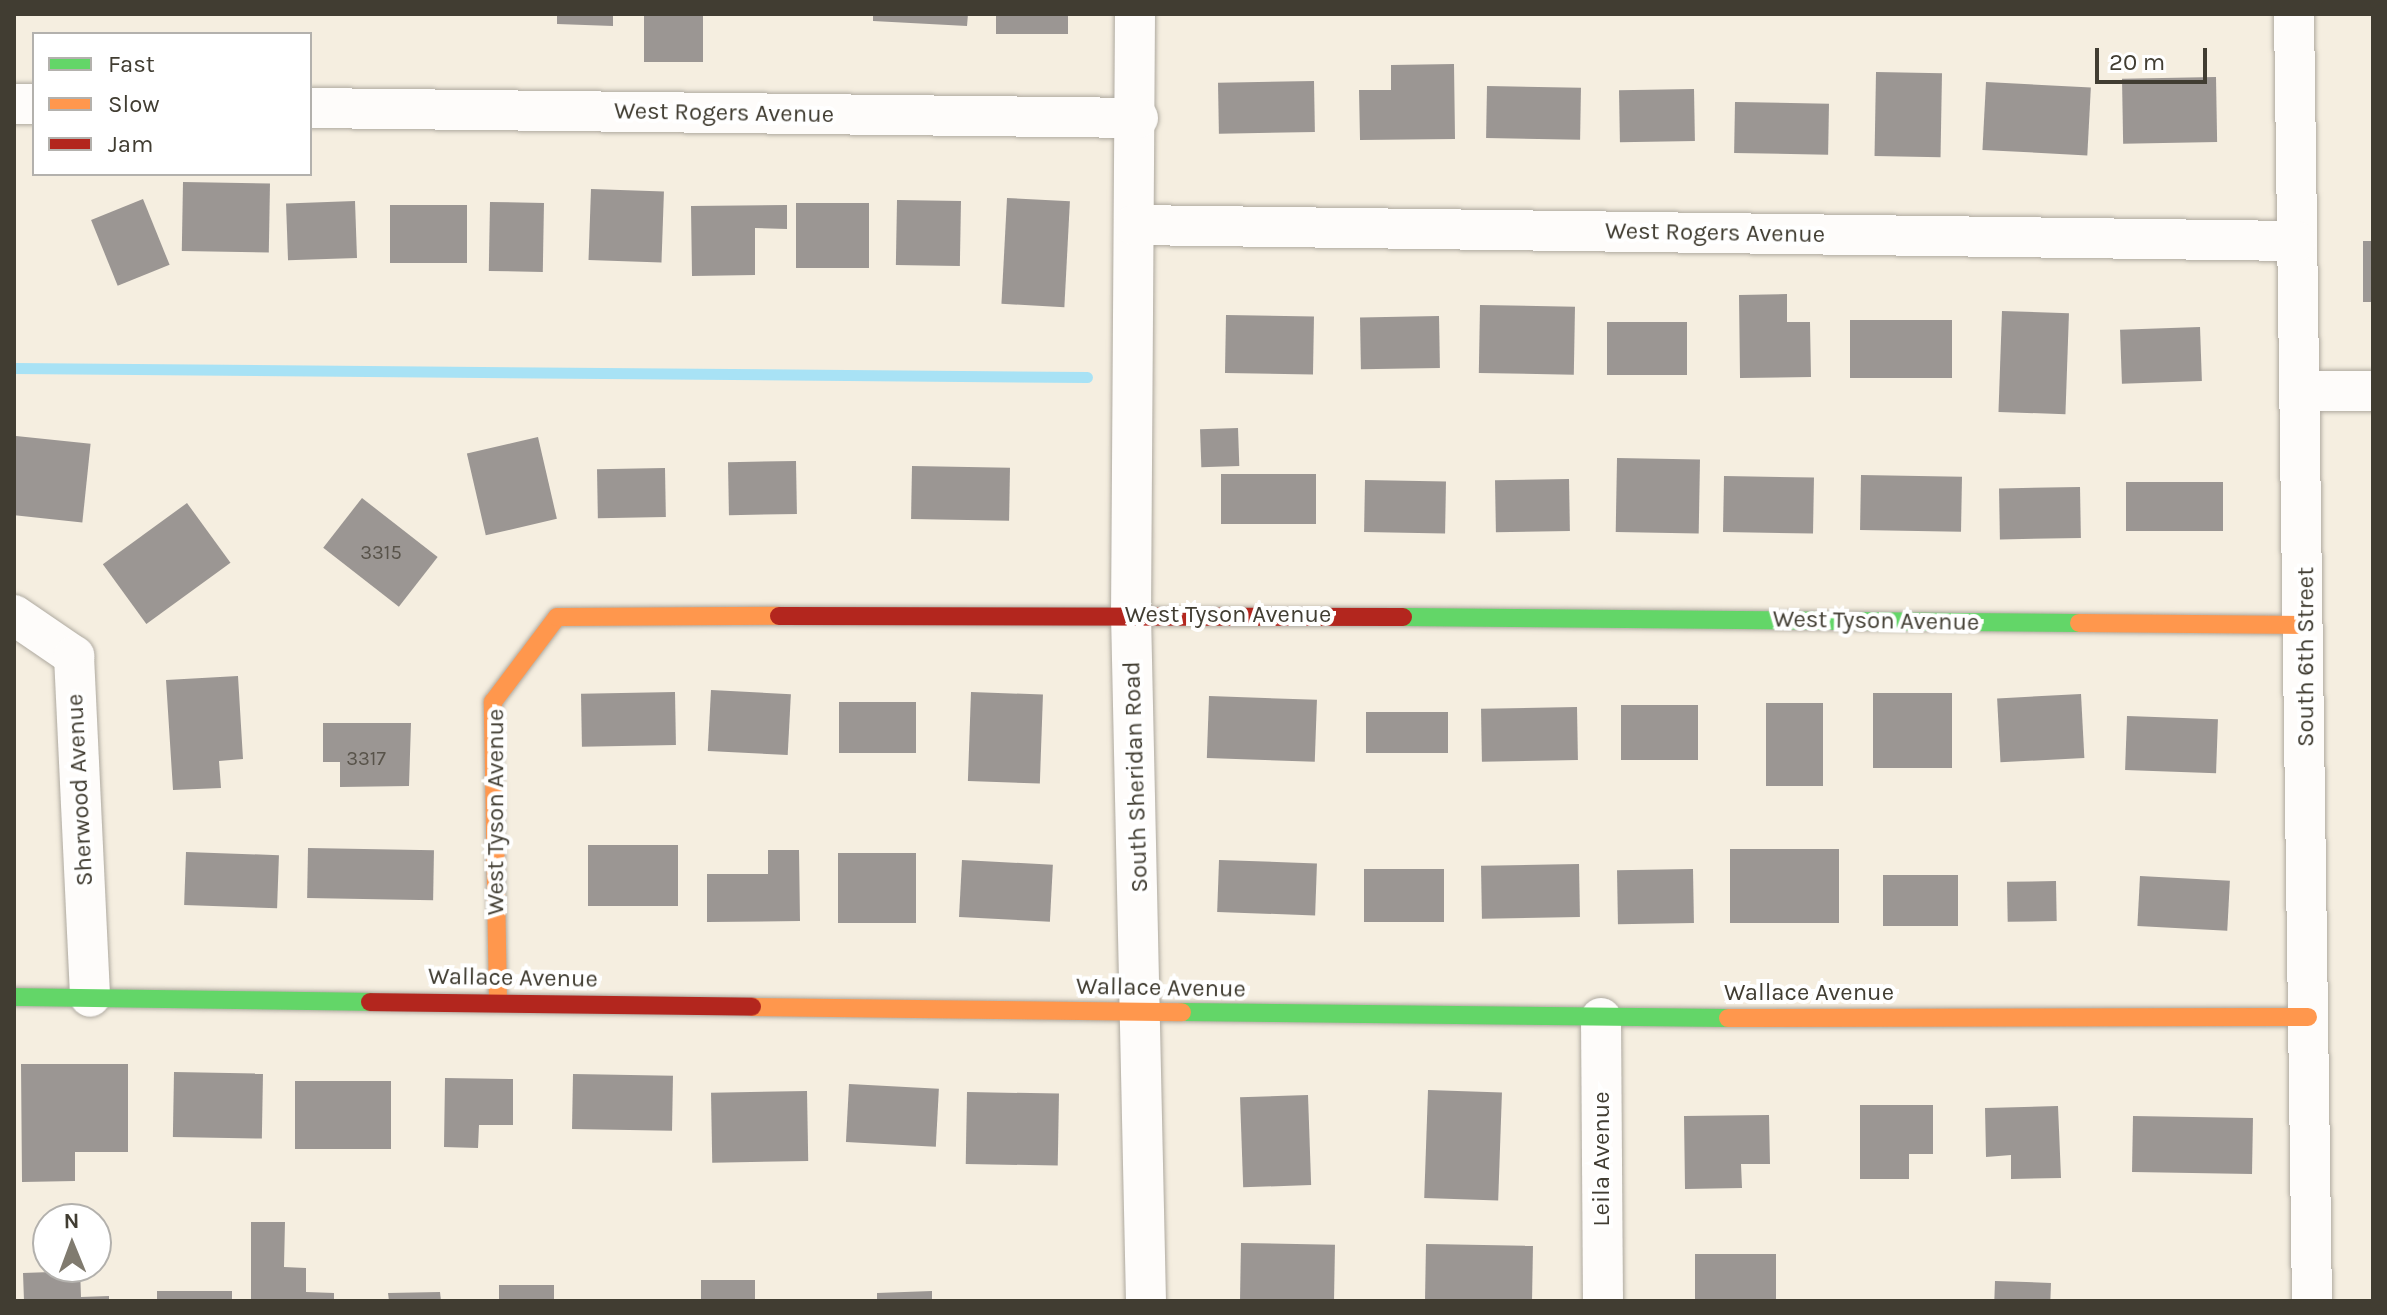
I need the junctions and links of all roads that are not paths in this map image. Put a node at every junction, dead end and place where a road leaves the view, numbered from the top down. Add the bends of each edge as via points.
1 (1135, 14) edge
2 (2294, 14) edge
3 (312, 108) edge
4 (1138, 118) junction
5 (1134, 225) junction
6 (2296, 241) junction
7 (2302, 391) junction
8 (2373, 391) edge
9 (1131, 614) junction
10 (14, 615) edge
11 (2306, 625) junction
12 (14, 997) edge
13 (90, 997) junction
14 (498, 1002) junction
15 (1143, 1011) junction
16 (2308, 1017) junction
17 (1601, 1018) junction
18 (1146, 1301) edge
19 (1603, 1301) edge
20 (2312, 1301) edge

1 - 4 street, South Sheridan Road
2 - 6 street, South 6th Street
3 - 4 street, West Rogers Avenue
4 - 5 street, South Sheridan Road
5 - 6 street, West Rogers Avenue
5 - 9 street, South Sheridan Road
6 - 7 street, South 6th Street
7 - 8 street
7 - 11 street, South 6th Street
9 - 11 street, West Tyson Avenue
9 - 14 street, West Tyson Avenue via 557,617 493,702
9 - 15 street, South Sheridan Road
10 - 13 street, Sherwood Avenue via 74,656
11 - 16 street, South 6th Street
12 - 13 street, Wallace Avenue
13 - 14 street, Wallace Avenue
14 - 15 street, Wallace Avenue
15 - 17 street, Wallace Avenue
15 - 18 street, South Sheridan Road
16 - 17 street, Wallace Avenue
16 - 20 street, South 6th Street
17 - 19 street, Leila Avenue

